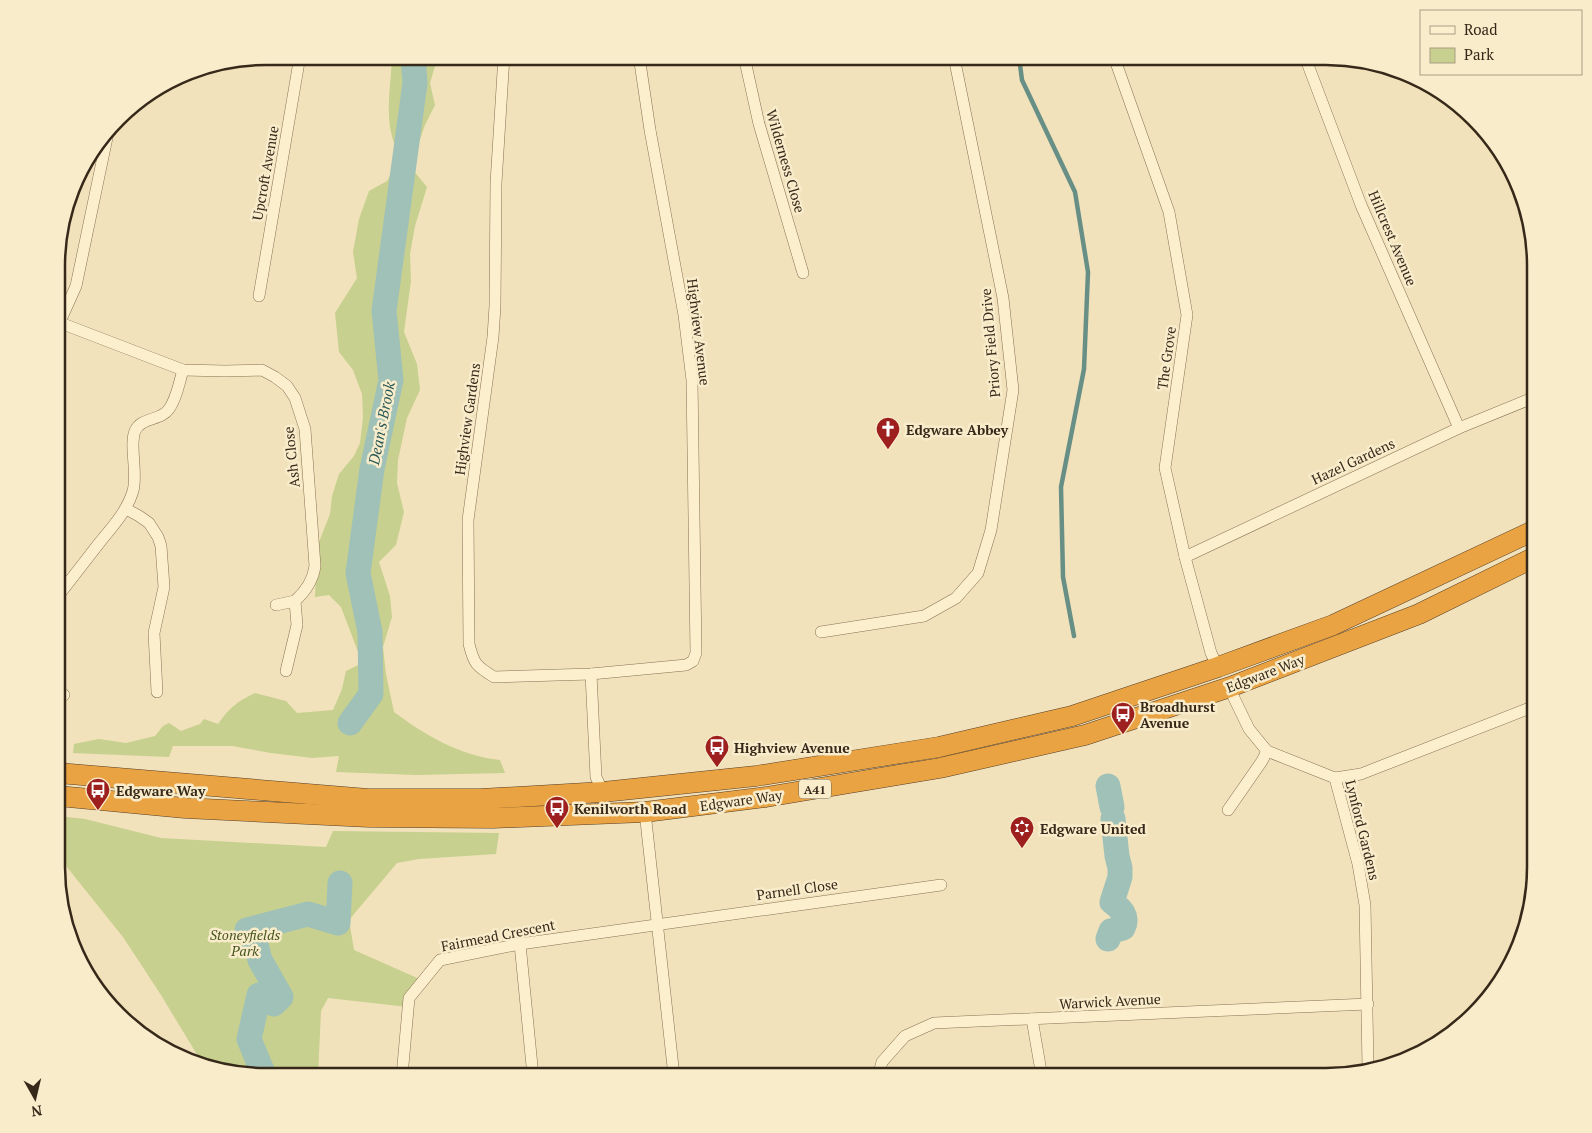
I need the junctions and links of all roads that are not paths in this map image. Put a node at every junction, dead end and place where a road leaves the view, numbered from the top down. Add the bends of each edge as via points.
1 (298, 65) edge
2 (503, 65) edge
3 (640, 65) edge
4 (746, 65) edge
5 (956, 65) edge
6 (1117, 65) edge
7 (1308, 65) edge
8 (106, 143) edge
9 (803, 273) dead end
10 (259, 296) dead end
11 (65, 311) edge
12 (65, 326) edge
13 (183, 370) junction
14 (1527, 400) edge
15 (1459, 428) junction
16 (126, 509) junction
17 (1527, 534) edge
18 (1185, 557) junction
19 (1527, 561) edge
20 (65, 587) edge
21 (295, 601) junction
22 (276, 605) dead end
23 (821, 632) dead end
24 (1218, 667) junction
25 (286, 671) dead end
26 (591, 674) junction
27 (1230, 687) junction
28 (157, 692) dead end
29 (1527, 709) edge
30 (1268, 751) junction
31 (65, 774) edge
32 (1335, 778) junction
33 (603, 792) junction
34 (65, 797) edge
35 (1228, 810) dead end
36 (645, 812) junction
37 (941, 884) dead end
38 (657, 924) junction
39 (520, 944) junction
40 (1368, 1004) junction
41 (1032, 1019) junction
42 (1368, 1064) edge
43 (403, 1068) edge
44 (532, 1068) edge
45 (673, 1068) edge
46 (880, 1068) edge
47 (1040, 1068) edge

1 - 10 street, Upcroft Avenue
2 - 26 street, Highview Gardens via 496,183 494,314 468,520 469,644 474,661 494,677
3 - 26 street, Highview Avenue via 684,315 692,380 696,653 694,661 686,665
4 - 9 street, Wilderness Close via 759,124
5 - 23 street, Priory Field Drive via 1003,298 1013,390 991,530 978,573 956,598 924,616
6 - 18 street, The Grove via 1169,212 1187,315 1165,468
7 - 15 street, Hillcrest Avenue via 1361,204
8 - 11 street via 76,286
12 - 13 street, Ash Close
13 - 16 street via 175,399 168,410 136,429 133,491
13 - 21 street, Ash Close via 262,370 287,386 295,398 304,428 315,566 309,586
14 - 15 street, Hazel Gardens
15 - 18 street, Hazel Gardens
16 - 20 street
16 - 28 street via 149,523 161,546 164,587 154,633
17 - 24 highway, Edgware Way / A41 via 1333,625
18 - 24 street, The Grove via 1211,653
19 - 27 highway, Edgware Way / A41 via 1419,614
21 - 22 street
21 - 25 street via 297,625
24 - 33 highway, Edgware Way / A41 via 1072,716 939,747 756,776
26 - 33 street via 596,777
27 - 30 street, Lynford Gardens via 1249,729
27 - 36 highway, Edgware Way / A41 via 1084,734 940,768 766,797
29 - 32 street via 1361,774
30 - 32 street, Lynford Gardens
30 - 35 street
31 - 33 highway, Edgware Way / A41 via 368,799 480,799
32 - 40 street, Lynford Gardens via 1358,864 1365,905
34 - 36 highway, Edgware Way / A41 via 185,808 369,817 493,818
36 - 38 street
37 - 38 street, Parnell Close
38 - 39 street, Fairmead Crescent
38 - 45 street
39 - 43 street, Fairmead Crescent via 440,960 409,998
39 - 44 street
40 - 41 street, Warwick Avenue
40 - 42 street, Lynford Gardens
41 - 46 street, Warwick Avenue via 934,1023 905,1036
41 - 47 street

